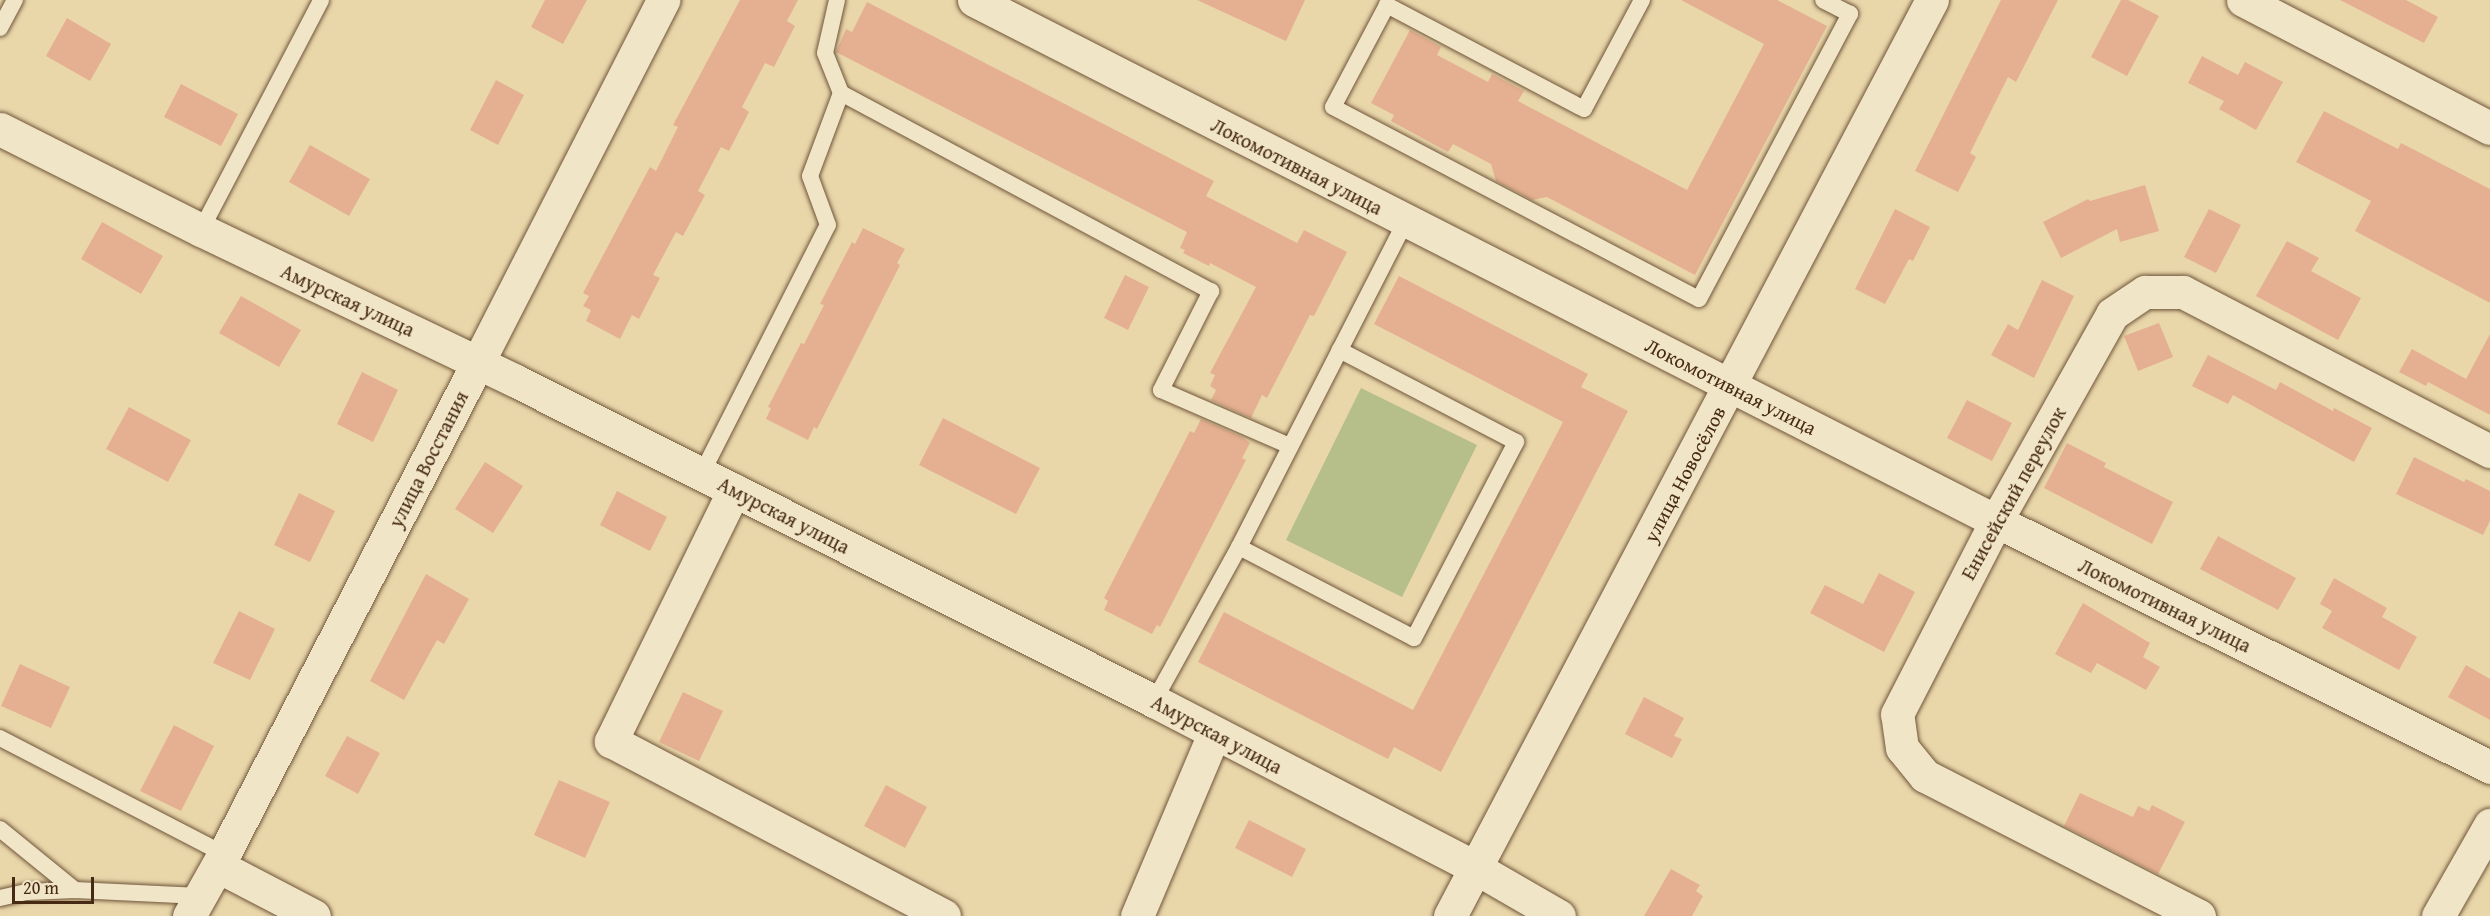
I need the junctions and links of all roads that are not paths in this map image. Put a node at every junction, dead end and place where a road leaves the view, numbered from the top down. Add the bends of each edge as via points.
1 (15, 0) edge
2 (321, 0) edge
3 (663, 0) edge
4 (837, 0) edge
5 (975, 0) edge
6 (1642, 0) edge
7 (1823, 0) edge
8 (1932, 0) edge
9 (2243, 0) edge
10 (0, 28) edge
11 (841, 93) junction
12 (2490, 128) edge
13 (0, 129) edge
14 (1405, 222) junction
15 (201, 230) junction
16 (1339, 350) junction
17 (478, 362) junction
18 (1731, 386) junction
19 (1290, 446) junction
20 (2490, 451) edge
21 (702, 473) junction
22 (734, 490) junction
23 (1996, 521) junction
24 (1239, 547) junction
25 (1154, 701) junction
26 (1214, 734) junction
27 (0, 738) edge
28 (2490, 767) edge
29 (2490, 825) edge
30 (0, 829) edge
31 (221, 860) junction
32 (1474, 867) junction
33 (75, 890) junction
34 (0, 898) edge
35 (194, 906) edge
36 (314, 916) edge
37 (944, 916) edge
38 (1137, 916) edge
39 (1450, 916) edge
40 (1559, 916) edge
41 (2199, 916) edge
42 (2438, 916) edge

1 - 10 lane
2 - 15 lane
3 - 17 street, улица Восстания
4 - 11 lane via 825,53
5 - 14 street, Локомотивная улица
6 - 7 lane via 1584,109 1387,5 1333,107 1699,299 1850,14
8 - 18 street, улица Новосёлов
9 - 12 street
11 - 19 lane via 1211,291 1161,390
11 - 21 lane via 810,176 828,225
13 - 15 street, Амурская улица
14 - 16 lane
14 - 18 street, Локомотивная улица
15 - 17 street, Амурская улица
16 - 19 lane
16 - 24 lane via 1516,442 1414,638
17 - 21 street, Амурская улица
17 - 31 street, улица Восстания
18 - 23 street, Локомотивная улица
18 - 32 street, улица Новосёлов
19 - 24 lane
20 - 23 street, Енисейский переулок via 2183,292 2145,292 2112,314
21 - 22 street, Амурская улица
22 - 25 street, Амурская улица
22 - 37 street via 611,741
23 - 28 street, Локомотивная улица
23 - 41 street, Енисейский переулок via 1897,714 1902,748 1925,776
24 - 25 lane
25 - 26 street, Амурская улица
26 - 32 street, Амурская улица
26 - 38 street
27 - 31 lane
29 - 42 street
30 - 33 lane
31 - 35 street, улица Восстания
31 - 36 street
32 - 39 street, улица Новосёлов
32 - 40 street, Амурская улица
33 - 34 lane via 27,892
33 - 35 lane

